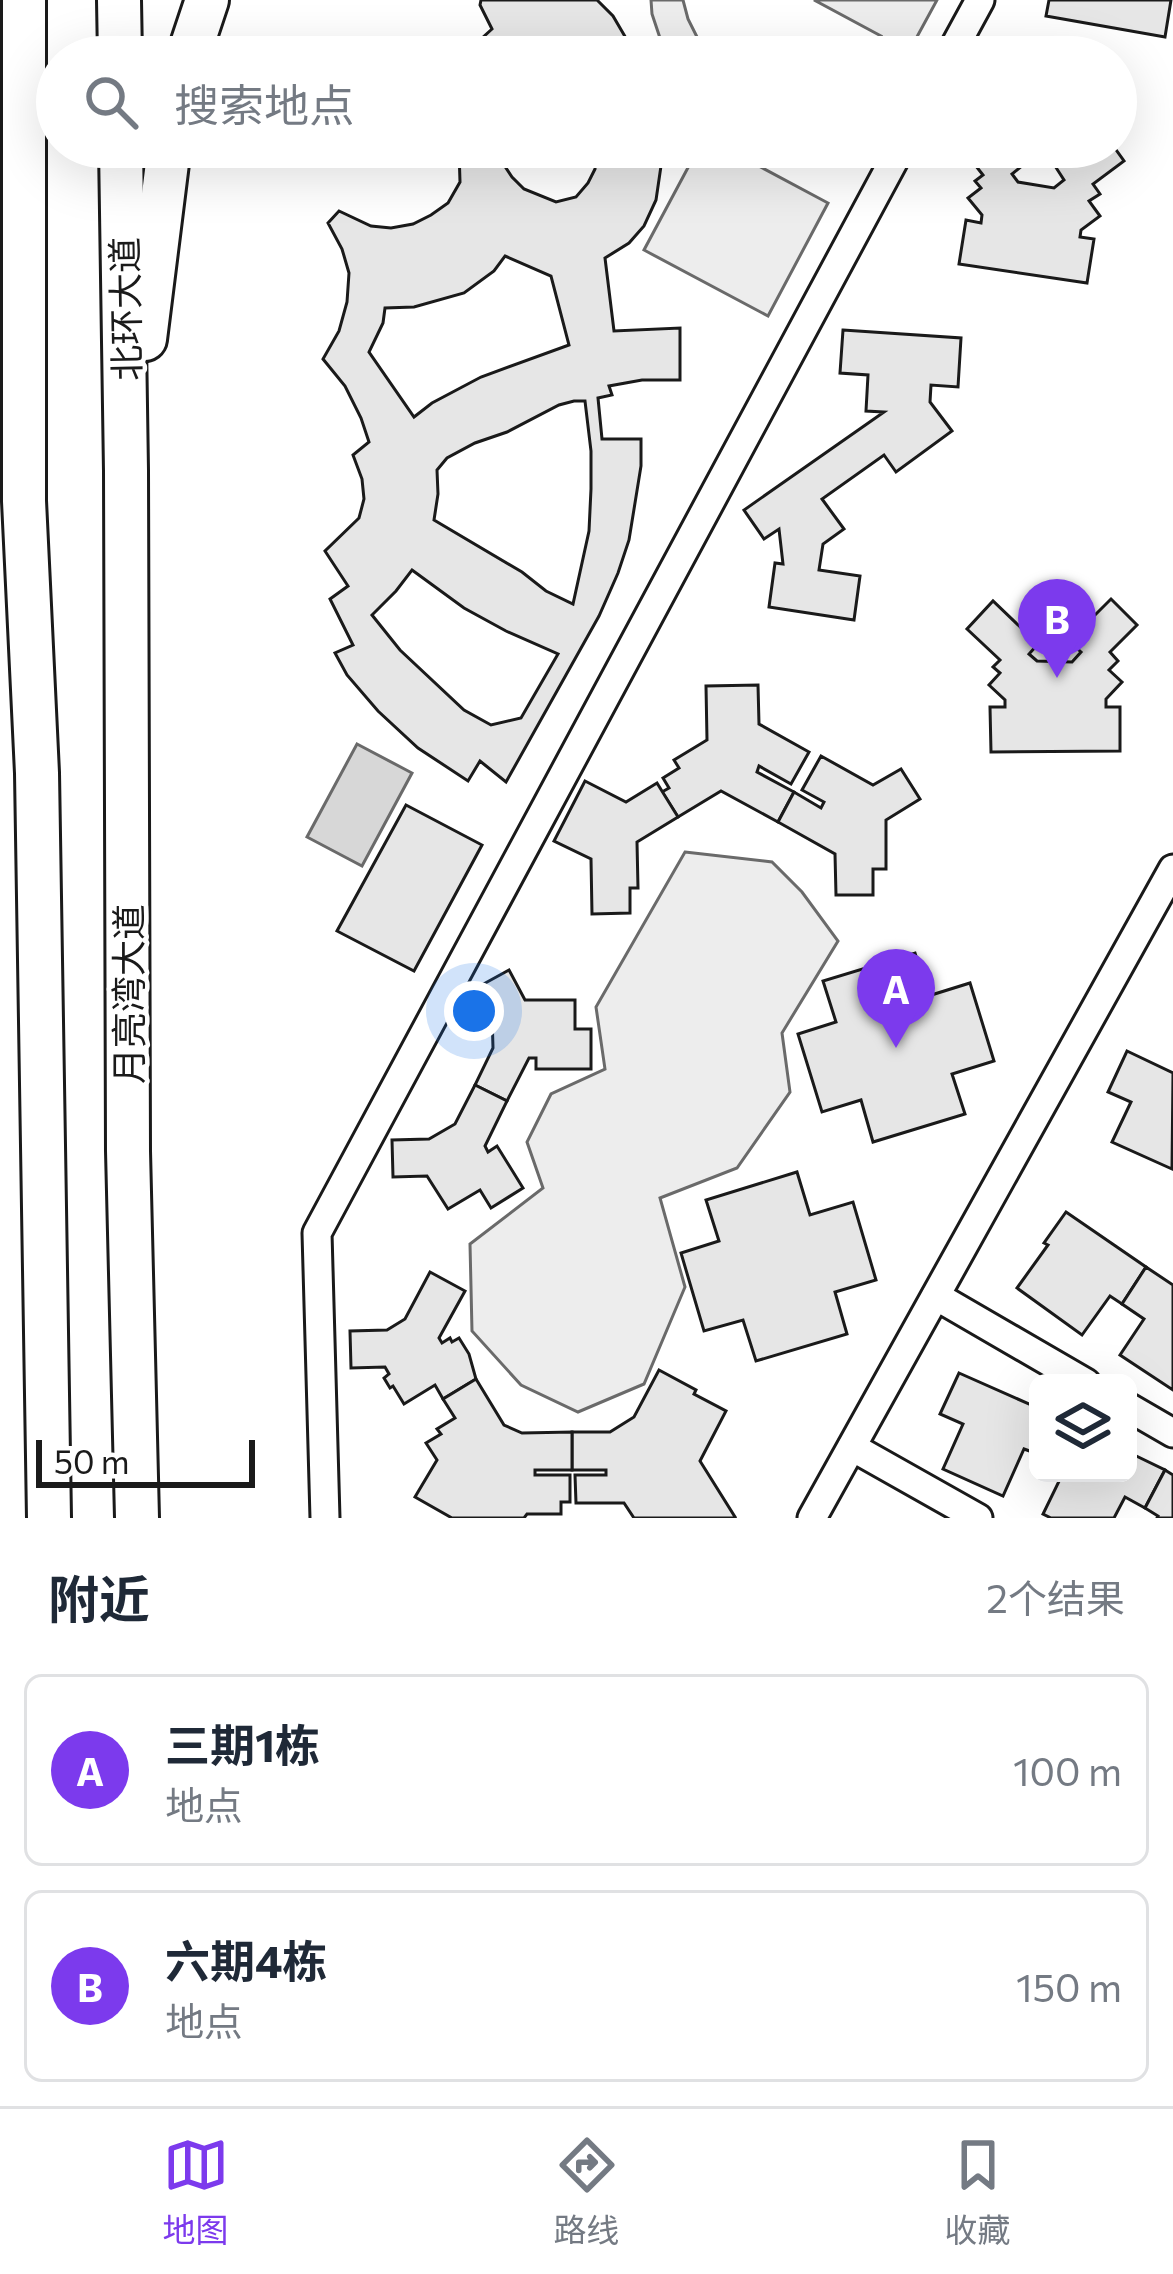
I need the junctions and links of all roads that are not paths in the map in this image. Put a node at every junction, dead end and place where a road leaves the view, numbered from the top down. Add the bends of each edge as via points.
1 (23, 0) edge
2 (119, 0) edge
3 (207, 0) edge
4 (980, 0) edge
5 (120, 36) edge
6 (195, 36) edge
7 (960, 36) edge
8 (121, 168) edge
9 (166, 168) edge
10 (890, 168) edge
11 (0, 328) edge
12 (126, 470) junction
13 (23, 501) junction
14 (1173, 869) edge
15 (936, 1296) junction
16 (1070, 1374) edge
17 (1137, 1412) edge
18 (1173, 1433) edge
19 (852, 1447) junction
20 (49, 1518) edge
21 (137, 1518) edge
22 (325, 1518) edge
23 (812, 1518) edge
24 (978, 1518) edge

1 - 13 main road
2 - 5 main road
3 - 6 main road
4 - 7 street
8 - 12 main road, 北环大道
9 - 12 main road
10 - 22 street via 317,1233
11 - 13 main road
12 - 21 main road, 月亮湾大道
13 - 20 main road via 39,838
14 - 15 street
15 - 16 street
15 - 19 street
17 - 18 street
19 - 23 street
19 - 24 street

